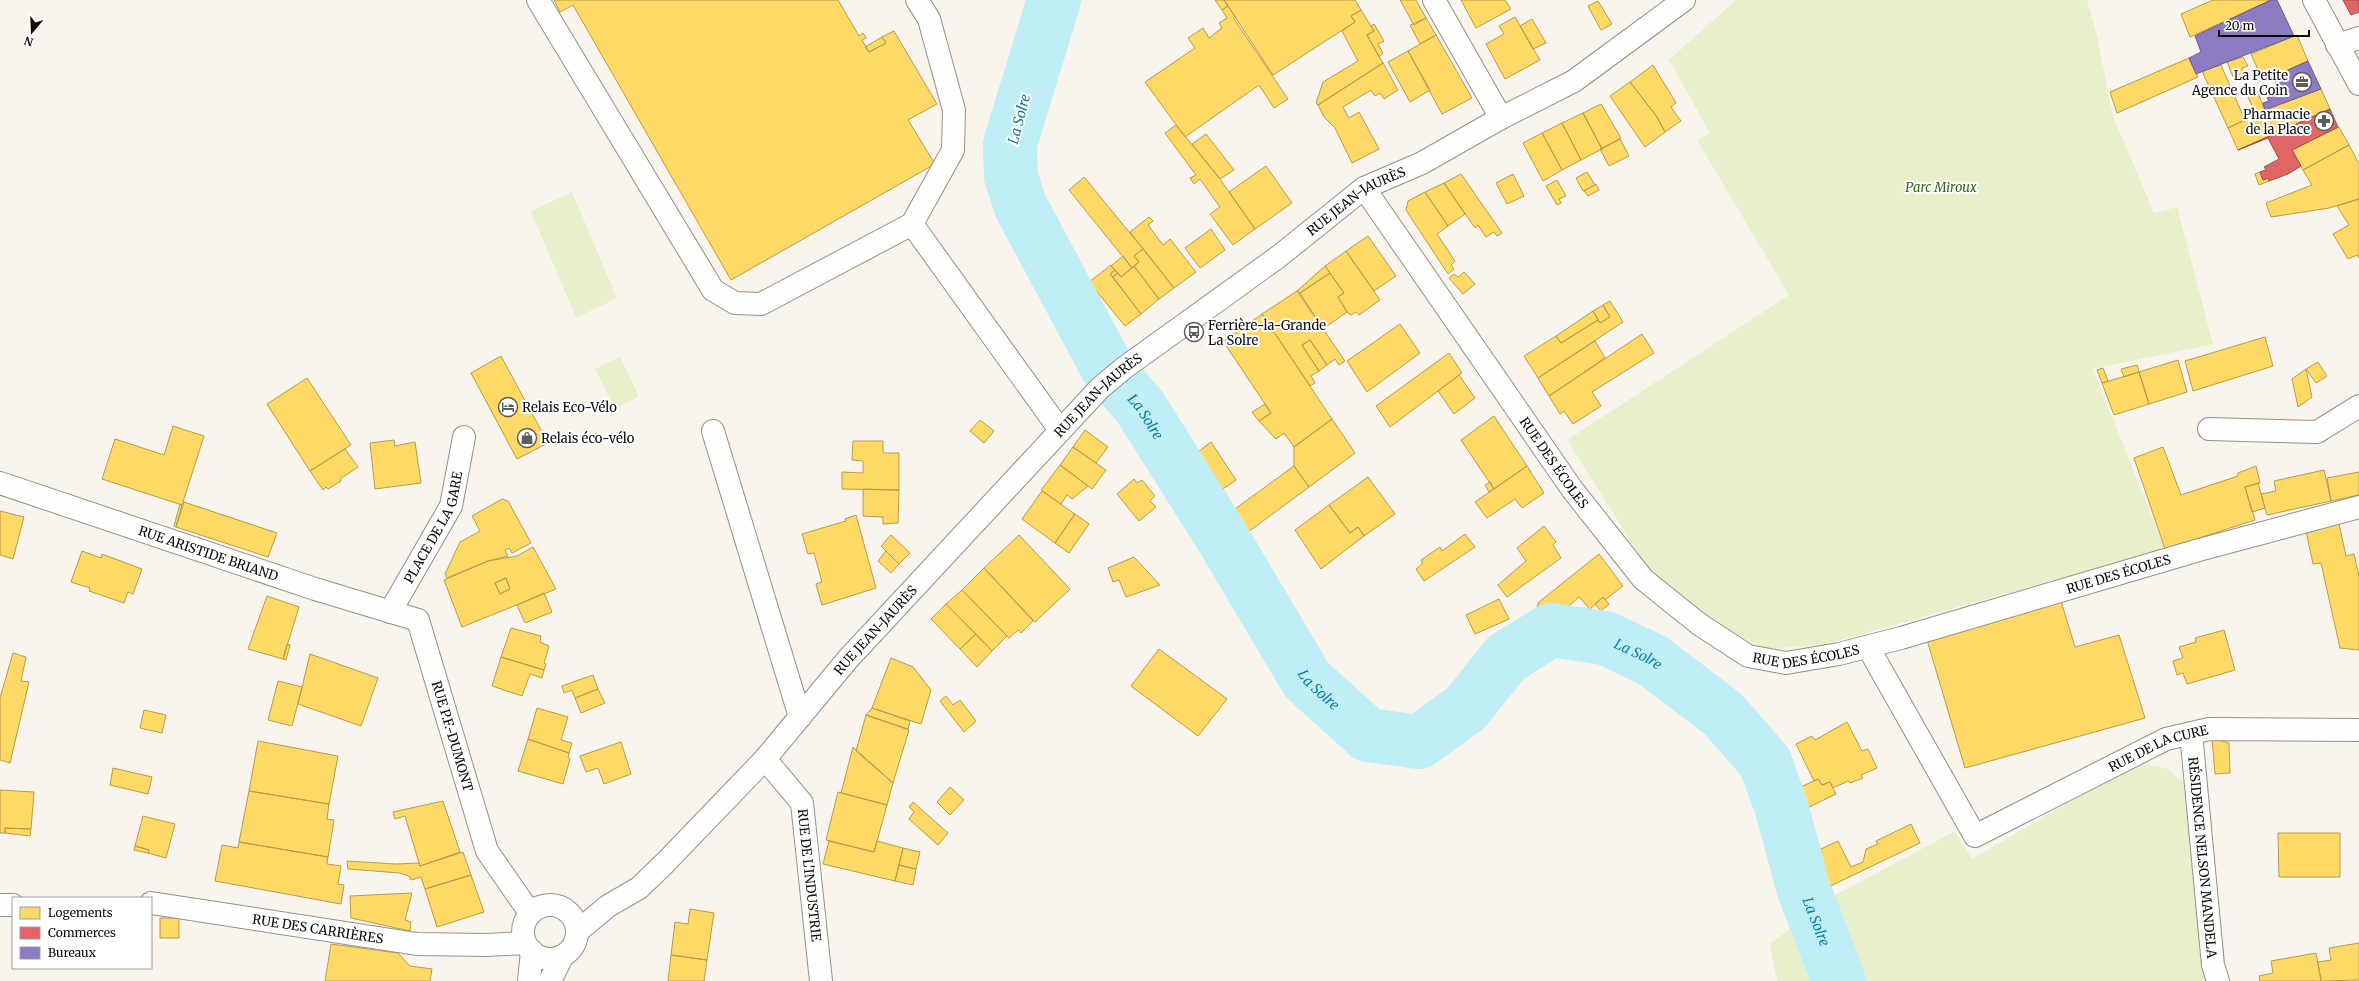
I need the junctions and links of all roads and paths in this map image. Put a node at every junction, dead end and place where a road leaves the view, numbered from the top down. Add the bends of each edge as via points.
1 (538, 0) edge
2 (917, 0) edge
3 (1434, 0) edge
4 (1684, 0) edge
5 (2314, 0) edge
6 (2359, 38) edge
7 (2337, 45) junction
8 (2359, 84) edge
9 (1501, 118) junction
10 (1364, 188) junction
11 (912, 224) junction
12 (2359, 406) edge
13 (2209, 429) dead end
14 (1060, 430) junction
15 (714, 431) dead end
16 (464, 437) dead end
17 (0, 483) edge
18 (2359, 507) edge
19 (390, 612) junction
20 (418, 620) joint
21 (1868, 647) junction
22 (800, 717) junction
23 (2359, 730) edge
24 (2191, 733) junction
25 (765, 759) junction
26 (152, 902) edge
27 (0, 905) edge
28 (12, 905) edge
29 (608, 906) junction
30 (568, 911) junction
31 (532, 927) junction
32 (578, 931) junction
33 (562, 957) junction
34 (529, 981) edge
35 (550, 981) edge
36 (821, 981) edge
37 (2218, 981) edge

1 - 11 street via 713,290 735,303 762,304
2 - 11 street via 929,19 954,110 953,150
3 - 9 street
4 - 9 street, RUE JEAN-JAURÈS via 1574,81
5 - 7 street
6 - 7 street
7 - 8 street
9 - 10 street, RUE JEAN-JAURÈS via 1422,163
10 - 14 street, RUE JEAN-JAURÈS via 1278,257 1124,368 1100,388
10 - 21 street, RUE DES ÉCOLES via 1572,489 1643,579 1699,624 1748,656 1786,663
11 - 14 street
12 - 13 street via 2317,432
14 - 22 street, RUE JEAN-JAURÈS via 848,659
15 - 22 street
16 - 19 street, PLACE DE LA GARE via 451,506
17 - 19 street, RUE ARISTIDE BRIAND
18 - 21 street, RUE DES ÉCOLES via 2199,550
19 - 20 street, RUE ARISTIDE BRIAND
20 - 31 street, RUE P.F.-DUMONT via 487,851
21 - 24 street, RUE DE LA CURE via 1975,836 2166,739
22 - 25 street, RUE JEAN-JAURÈS
23 - 24 street, RUE DE LA CURE via 2209,728
24 - 37 street, RÉSIDENCE NELSON MANDELA via 2213,965
25 - 29 street, RUE JEAN-JAURÈS via 639,888
25 - 36 street, RUE DE L'INDUSTRIE via 802,803
26 - 31 street, RUE DES CARRIÈRES via 417,944 486,945
27 - 28 street
29 - 30 street, RUE JEAN-JAURÈS
29 - 32 street, RUE JEAN-JAURÈS
30 - 31 street via 560,905
30 - 32 street via 575,920
31 - 33 street via 541,958 552,960
31 - 34 street
32 - 33 street via 570,951
33 - 35 street

